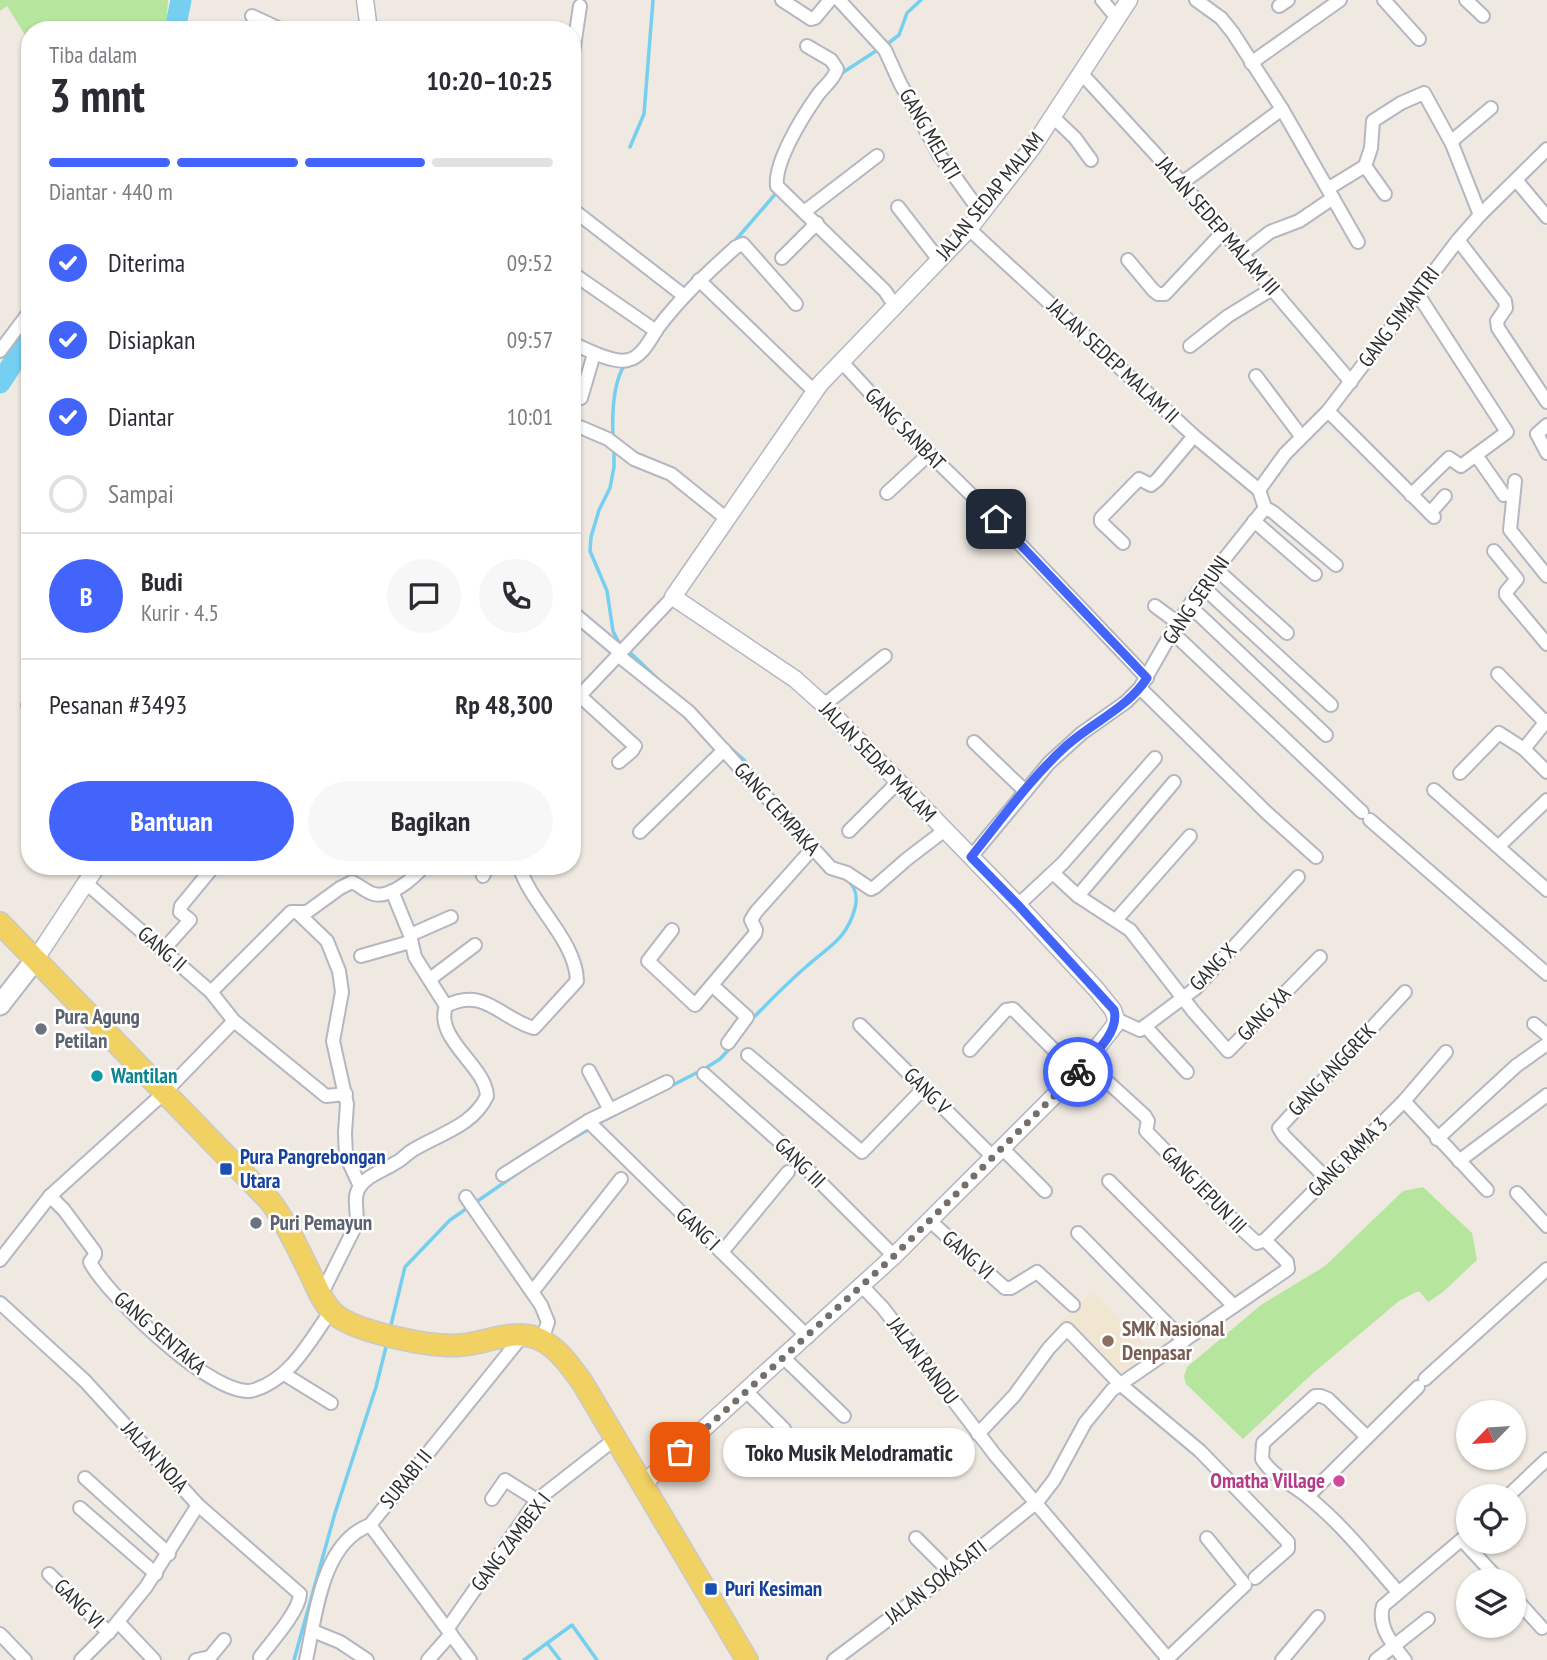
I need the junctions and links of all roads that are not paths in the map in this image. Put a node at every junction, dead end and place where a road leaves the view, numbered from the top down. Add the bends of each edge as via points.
1 (365, 0) edge
2 (782, 0) edge
3 (830, 0) edge
4 (839, 0) edge
5 (1102, 0) edge
6 (1129, 0) edge
7 (1196, 0) edge
8 (1340, 0) edge
9 (1384, 0) edge
10 (1466, 0) edge
11 (580, 6) dead end
12 (252, 16) dead end
13 (1483, 16) dead end
14 (1116, 18) junction
15 (263, 21) edge
16 (368, 21) edge
17 (578, 21) edge
18 (1419, 40) dead end
19 (807, 46) dead end
20 (1251, 63) junction
21 (1082, 74) junction
22 (1491, 108) dead end
23 (1282, 109) junction
24 (1053, 117) junction
25 (1452, 144) junction
26 (1547, 149) edge
27 (877, 156) dead end
28 (1091, 160) dead end
29 (1365, 166) junction
30 (1516, 180) junction
31 (1182, 183) junction
32 (1331, 193) junction
33 (1385, 194) dead end
34 (898, 206) dead end
35 (804, 212) junction
36 (981, 213) junction
37 (1480, 215) junction
38 (581, 216) edge
39 (1547, 217) edge
40 (817, 223) junction
41 (969, 229) junction
42 (1224, 231) junction
43 (1458, 240) junction
44 (1358, 243) dead end
45 (1243, 253) junction
46 (782, 258) dead end
47 (939, 260) junction
48 (1128, 260) dead end
49 (581, 279) edge
50 (699, 281) junction
51 (1272, 289) junction
52 (1417, 293) junction
53 (682, 294) junction
54 (796, 304) dead end
55 (895, 306) junction
56 (21, 323) edge
57 (654, 329) junction
58 (1190, 346) dead end
59 (581, 348) edge
60 (0, 351) edge
61 (594, 354) junction
62 (841, 361) junction
63 (1256, 376) dead end
64 (1351, 382) junction
65 (814, 391) junction
66 (581, 398) dead end
67 (1547, 402) edge
68 (1328, 411) junction
69 (581, 428) edge
70 (1542, 429) edge
71 (1194, 436) junction
72 (1301, 436) junction
73 (1547, 453) edge
74 (928, 455) junction
75 (1476, 455) junction
76 (1515, 481) dead end
77 (1259, 490) junction
78 (887, 493) dead end
79 (1411, 495) junction
80 (1504, 495) dead end
81 (1445, 496) dead end
82 (1265, 508) junction
83 (727, 519) junction
84 (1254, 521) junction
85 (1123, 542) dead end
86 (1494, 551) dead end
87 (1336, 565) dead end
88 (1216, 569) junction
89 (1315, 574) dead end
90 (1547, 576) edge
91 (1203, 587) junction
92 (673, 597) junction
93 (1155, 606) dead end
94 (1190, 606) junction
95 (581, 619) edge
96 (1175, 628) junction
97 (1287, 633) dead end
98 (1547, 643) edge
99 (623, 651) junction
100 (885, 656) dead end
101 (1498, 674) dead end
102 (1143, 683) junction
103 (581, 695) edge
104 (581, 704) edge
105 (824, 705) junction
106 (1331, 705) dead end
107 (1546, 721) edge
108 (1326, 735) dead end
109 (974, 743) dead end
110 (1524, 749) junction
111 (724, 750) junction
112 (1155, 758) dead end
113 (619, 762) dead end
114 (1547, 772) edge
115 (1460, 773) dead end
116 (898, 782) junction
117 (1174, 782) dead end
118 (1434, 790) dead end
119 (1025, 791) junction
120 (1547, 800) edge
121 (945, 830) junction
122 (849, 831) dead end
123 (640, 832) dead end
124 (1190, 836) dead end
125 (1499, 846) junction
126 (813, 848) junction
127 (971, 857) junction
128 (1316, 857) dead end
129 (1053, 873) junction
130 (91, 875) edge
131 (207, 875) edge
132 (412, 875) edge
133 (523, 875) edge
134 (1298, 877) dead end
135 (86, 883) junction
136 (1547, 890) edge
137 (392, 891) junction
138 (1078, 896) junction
139 (1018, 905) junction
140 (298, 913) junction
141 (451, 917) dead end
142 (1116, 920) junction
143 (0, 922) edge
144 (672, 930) dead end
145 (410, 938) junction
146 (474, 946) dead end
147 (164, 949) junction
148 (361, 956) dead end
149 (1320, 957) dead end
150 (35, 960) junction
151 (1547, 974) edge
152 (430, 979) junction
153 (713, 986) junction
154 (211, 992) junction
155 (1405, 992) dead end
156 (1182, 997) junction
157 (0, 1005) edge
158 (446, 1006) junction
159 (1116, 1019) junction
160 (234, 1021) junction
161 (1534, 1024) dead end
162 (860, 1025) dead end
163 (1145, 1026) junction
164 (1547, 1035) edge
165 (728, 1043) dead end
166 (1547, 1044) edge
167 (970, 1050) dead end
168 (1446, 1052) dead end
169 (748, 1055) dead end
170 (1082, 1068) junction
171 (589, 1071) dead end
172 (1186, 1072) dead end
173 (704, 1074) dead end
174 (667, 1082) dead end
175 (924, 1088) junction
176 (165, 1092) junction
177 (346, 1094) junction
178 (1547, 1094) edge
179 (1404, 1101) junction
180 (610, 1110) junction
181 (591, 1124) junction
182 (1437, 1139) junction
183 (997, 1153) junction
184 (1459, 1161) junction
185 (789, 1172) dead end
186 (503, 1175) dead end
187 (621, 1179) dead end
188 (1326, 1179) junction
189 (1109, 1181) dead end
190 (360, 1186) junction
191 (1487, 1190) dead end
192 (1045, 1191) dead end
193 (1517, 1193) dead end
194 (50, 1196) junction
195 (469, 1201) dead end
196 (930, 1221) junction
197 (1547, 1226) edge
198 (1078, 1233) dead end
199 (1265, 1240) junction
200 (722, 1252) junction
201 (894, 1256) junction
202 (0, 1260) edge
203 (1547, 1269) edge
204 (862, 1286) junction
205 (533, 1291) junction
206 (0, 1303) edge
207 (326, 1303) junction
208 (1073, 1305) dead end
209 (1234, 1306) junction
210 (532, 1337) junction
211 (808, 1337) junction
212 (1184, 1340) junction
213 (784, 1358) junction
214 (284, 1374) junction
215 (1120, 1384) junction
216 (747, 1392) junction
217 (331, 1404) dead end
218 (844, 1416) dead end
219 (978, 1434) junction
220 (1367, 1437) junction
221 (615, 1439) junction
222 (800, 1454) dead end
223 (1547, 1459) edge
224 (85, 1478) dead end
225 (1521, 1484) edge
226 (642, 1485) junction
227 (1308, 1496) junction
228 (492, 1499) dead end
229 (537, 1500) junction
230 (1037, 1502) junction
231 (198, 1504) junction
232 (80, 1508) dead end
233 (370, 1525) junction
234 (916, 1538) dead end
235 (1207, 1538) dead end
236 (1456, 1544) edge
237 (169, 1554) junction
238 (1478, 1554) edge
239 (1490, 1568) edge
240 (950, 1572) junction
241 (49, 1574) dead end
242 (156, 1574) junction
243 (1255, 1578) dead end
244 (1398, 1592) junction
245 (1526, 1610) edge
246 (1318, 1617) dead end
247 (1428, 1619) dead end
248 (118, 1622) junction
249 (1542, 1628) dead end
250 (313, 1631) junction
251 (450, 1631) junction
252 (109, 1633) junction
253 (0, 1634) edge
254 (224, 1640) dead end
255 (1393, 1646) junction
256 (260, 1657) dead end
257 (25, 1660) edge
258 (81, 1660) edge
259 (154, 1660) edge
260 (196, 1660) edge
261 (306, 1660) edge
262 (367, 1660) edge
263 (428, 1660) edge
264 (470, 1660) edge
265 (747, 1660) edge
266 (834, 1660) edge
267 (1167, 1660) edge
268 (1282, 1660) edge
269 (1376, 1660) edge
270 (1405, 1660) edge

1 - 16 street
2 - 3 street via 811,19
4 - 36 street, GANG MELATI via 882,46 940,156
5 - 14 street
6 - 14 street, JALAN SEDAP MALAM
7 - 20 street via 1221,18
8 - 20 street
9 - 18 street
10 - 13 street
11 - 17 street
12 - 15 street
14 - 21 street, JALAN SEDAP MALAM
19 - 35 street via 831,60 836,69 794,134 777,176 779,188
20 - 23 street
21 - 24 street, JALAN SEDAP MALAM
21 - 31 street, JALAN SEDEP MALAM III
22 - 25 street
23 - 31 street
23 - 32 street
24 - 28 street
24 - 36 street, JALAN SEDAP MALAM
25 - 29 street via 1427,96 1420,93 1373,121
25 - 37 street
26 - 30 street, GANG SIMANTRI
27 - 35 street
29 - 32 street
29 - 33 street
30 - 37 street, GANG SIMANTRI
30 - 39 street
31 - 42 street, JALAN SEDEP MALAM III
32 - 44 street
32 - 45 street via 1299,221 1270,232
34 - 47 street
35 - 40 street
36 - 41 street, JALAN SEDAP MALAM
37 - 43 street, GANG SIMANTRI
38 - 53 street
40 - 46 street
40 - 55 street
41 - 47 street, JALAN SEDAP MALAM
41 - 71 street, JALAN SEDEP MALAM II
42 - 45 street, JALAN SEDEP MALAM III
42 - 48 street via 1165,294 1157,294
43 - 52 street, GANG SIMANTRI
43 - 67 street via 1505,301 1498,328
45 - 51 street, JALAN SEDEP MALAM III
47 - 55 street, JALAN SEDAP MALAM
49 - 57 street
50 - 53 street
50 - 54 street via 743,244
50 - 65 street
51 - 58 street
51 - 64 street, JALAN SEDEP MALAM III
52 - 64 street, GANG SIMANTRI
52 - 75 street via 1507,432
53 - 57 street
55 - 62 street, JALAN SEDAP MALAM
56 - 60 street
57 - 61 street via 638,355 629,360
59 - 61 street
61 - 66 street
62 - 65 street, JALAN SEDAP MALAM
62 - 74 street, GANG SANBAT
63 - 72 street
64 - 68 street, GANG SIMANTRI
65 - 83 street, JALAN SEDAP MALAM
68 - 72 street, GANG SIMANTRI
68 - 79 street
69 - 83 street via 671,474
70 - 73 street
71 - 77 street, JALAN SEDEP MALAM II
71 - 85 street via 1153,484 1139,479 1101,517
72 - 77 street, GANG SIMANTRI
74 - 78 street
74 - 102 street, GANG SANBAT via 996,519
75 - 79 street via 1461,466 1449,458
75 - 80 street
76 - 90 street via 1512,535
77 - 82 street
79 - 81 street via 1432,515
82 - 84 street, GANG SERUNI
82 - 87 street
83 - 92 street, JALAN SEDAP MALAM
84 - 88 street, GANG SERUNI
84 - 89 street
86 - 98 street via 1517,579 1506,595
88 - 91 street, GANG SERUNI
88 - 97 street
91 - 94 street, GANG SERUNI
91 - 106 street
92 - 99 street
92 - 105 street, JALAN SEDAP MALAM via 795,679
93 - 96 street
94 - 96 street, GANG SERUNI
94 - 108 street
95 - 99 street, GANG CEMPAKA
96 - 102 street, GANG SERUNI
96 - 151 street via 1366,816
99 - 103 street
99 - 111 street, GANG CEMPAKA
100 - 105 street
101 - 107 street
102 - 119 street, GANG SERUNI via 1126,702 1067,746
102 - 128 street, GANG SANBAT via 1267,813
104 - 113 street via 635,746
105 - 116 street, JALAN SEDAP MALAM
107 - 110 street
109 - 119 street
110 - 114 street
110 - 115 street via 1499,733
111 - 123 street
111 - 126 street, GANG CEMPAKA
112 - 129 street
116 - 121 street, JALAN SEDAP MALAM
116 - 122 street
117 - 138 street
118 - 125 street
119 - 127 street, GANG SERUNI
120 - 125 street
121 - 126 street, GANG CEMPAKA via 871,889 837,870
121 - 127 street, JALAN SEDAP MALAM
124 - 142 street
125 - 136 street
126 - 153 street via 753,917 757,932
127 - 139 street, JALAN SEDAP MALAM
129 - 138 street
129 - 139 street
130 - 135 street
131 - 147 street via 181,906 180,912 190,920
132 - 137 street
133 - 158 street via 567,948 577,981 534,1028 468,998
134 - 156 street, GANG X via 1196,988
135 - 147 street, GANG II
135 - 150 street
137 - 140 street via 377,895 349,883 312,909
137 - 145 street
138 - 142 street
139 - 159 street, JALAN SEDAP MALAM via 1109,1003
140 - 154 street via 288,914
140 - 177 street via 327,941 339,971 341,992 333,1041
141 - 145 street
142 - 156 street via 1133,933
143 - 150 main road
144 - 153 street via 648,963 693,1004
145 - 148 street
145 - 152 street via 415,957
146 - 152 street
147 - 154 street, GANG II
149 - 156 street, GANG XA via 1228,1051
150 - 157 main road
150 - 176 main road
152 - 158 street
153 - 165 street via 747,1017
154 - 160 street, GANG II
155 - 188 street, GANG ANGGREK via 1280,1125 1284,1136
156 - 163 street, GANG X
158 - 190 street via 449,1032 487,1091 482,1107
159 - 163 street via 1137,1030
159 - 170 street
160 - 176 street
160 - 177 street, GANG II via 326,1096
161 - 164 street
162 - 175 street, GANG V
163 - 172 street
166 - 182 street via 1516,1066
167 - 170 street via 1012,1009
168 - 179 street
169 - 175 street via 863,1152
170 - 183 street
170 - 199 street, GANG JEPUN III via 1145,1116 1145,1129 1254,1241
171 - 180 street
173 - 201 street, GANG III
174 - 180 street
175 - 183 street, GANG V
176 - 194 street
176 - 207 main road via 270,1201
177 - 190 street via 346,1156
178 - 184 street
179 - 182 street, GANG RAMA 3
179 - 188 street, GANG RAMA 3
180 - 181 street
181 - 186 street
181 - 200 street, GANG I
182 - 184 street, GANG RAMA 3
183 - 192 street, GANG V
183 - 196 street
184 - 191 street, GANG RAMA 3
185 - 200 street
187 - 205 street
188 - 199 street, GANG RAMA 3
189 - 209 street
190 - 207 street, GANG SENTAKA via 355,1199 356,1225
193 - 197 street
194 - 202 street
194 - 214 street, GANG SENTAKA via 95,1252 90,1262 99,1278 189,1364 240,1391 253,1391
195 - 205 street
196 - 201 street
196 - 208 street, GANG VI via 1005,1288 1037,1272
198 - 212 street
199 - 209 street, JALAN SOKASATI via 1289,1267
200 - 211 street, GANG I
201 - 204 street
203 - 220 street
204 - 211 street
204 - 219 street, JALAN RANDU
205 - 210 street via 548,1322
206 - 231 street, JALAN NOJA via 85,1381
207 - 210 main road via 355,1325 445,1346
207 - 214 street, GANG SENTAKA
209 - 212 street, JALAN SOKASATI
210 - 221 main road via 552,1348 578,1376
210 - 233 street, SURABI II
211 - 213 street
212 - 215 street, JALAN SOKASATI
213 - 216 street
213 - 218 street
214 - 217 street
215 - 219 street via 1068,1329
215 - 230 street, JALAN SOKASATI via 1093,1410
215 - 243 street via 1200,1451 1288,1542 1288,1549
216 - 222 street via 784,1429
216 - 226 street
219 - 230 street, JALAN RANDU
220 - 227 street
220 - 227 street via 1321,1396 1310,1398 1263,1443 1266,1466
221 - 226 main road
221 - 229 street, GANG ZAMBEX I
223 - 225 street
224 - 237 street
226 - 265 main road
227 - 244 street
228 - 229 street via 505,1480
229 - 251 street, GANG ZAMBEX I
230 - 240 street, JALAN SOKASATI
230 - 267 street
231 - 237 street, JALAN NOJA
231 - 256 street via 300,1594
232 - 242 street
233 - 250 street via 349,1537 330,1563
233 - 251 street, SURABI II
234 - 240 street
235 - 267 street via 1245,1585
236 - 244 street
237 - 242 street, JALAN NOJA
238 - 239 street
240 - 266 street, JALAN SOKASATI
241 - 252 street, GANG VI
242 - 248 street, JALAN NOJA
244 - 255 street via 1381,1611
245 - 249 street
246 - 268 street
247 - 255 street
248 - 252 street, JALAN NOJA
248 - 259 street
250 - 261 street
250 - 262 street
251 - 263 street, GANG ZAMBEX I
251 - 264 street, SURABI II
252 - 258 street, JALAN NOJA
253 - 257 street
254 - 260 street via 210,1657
255 - 269 street
255 - 270 street

